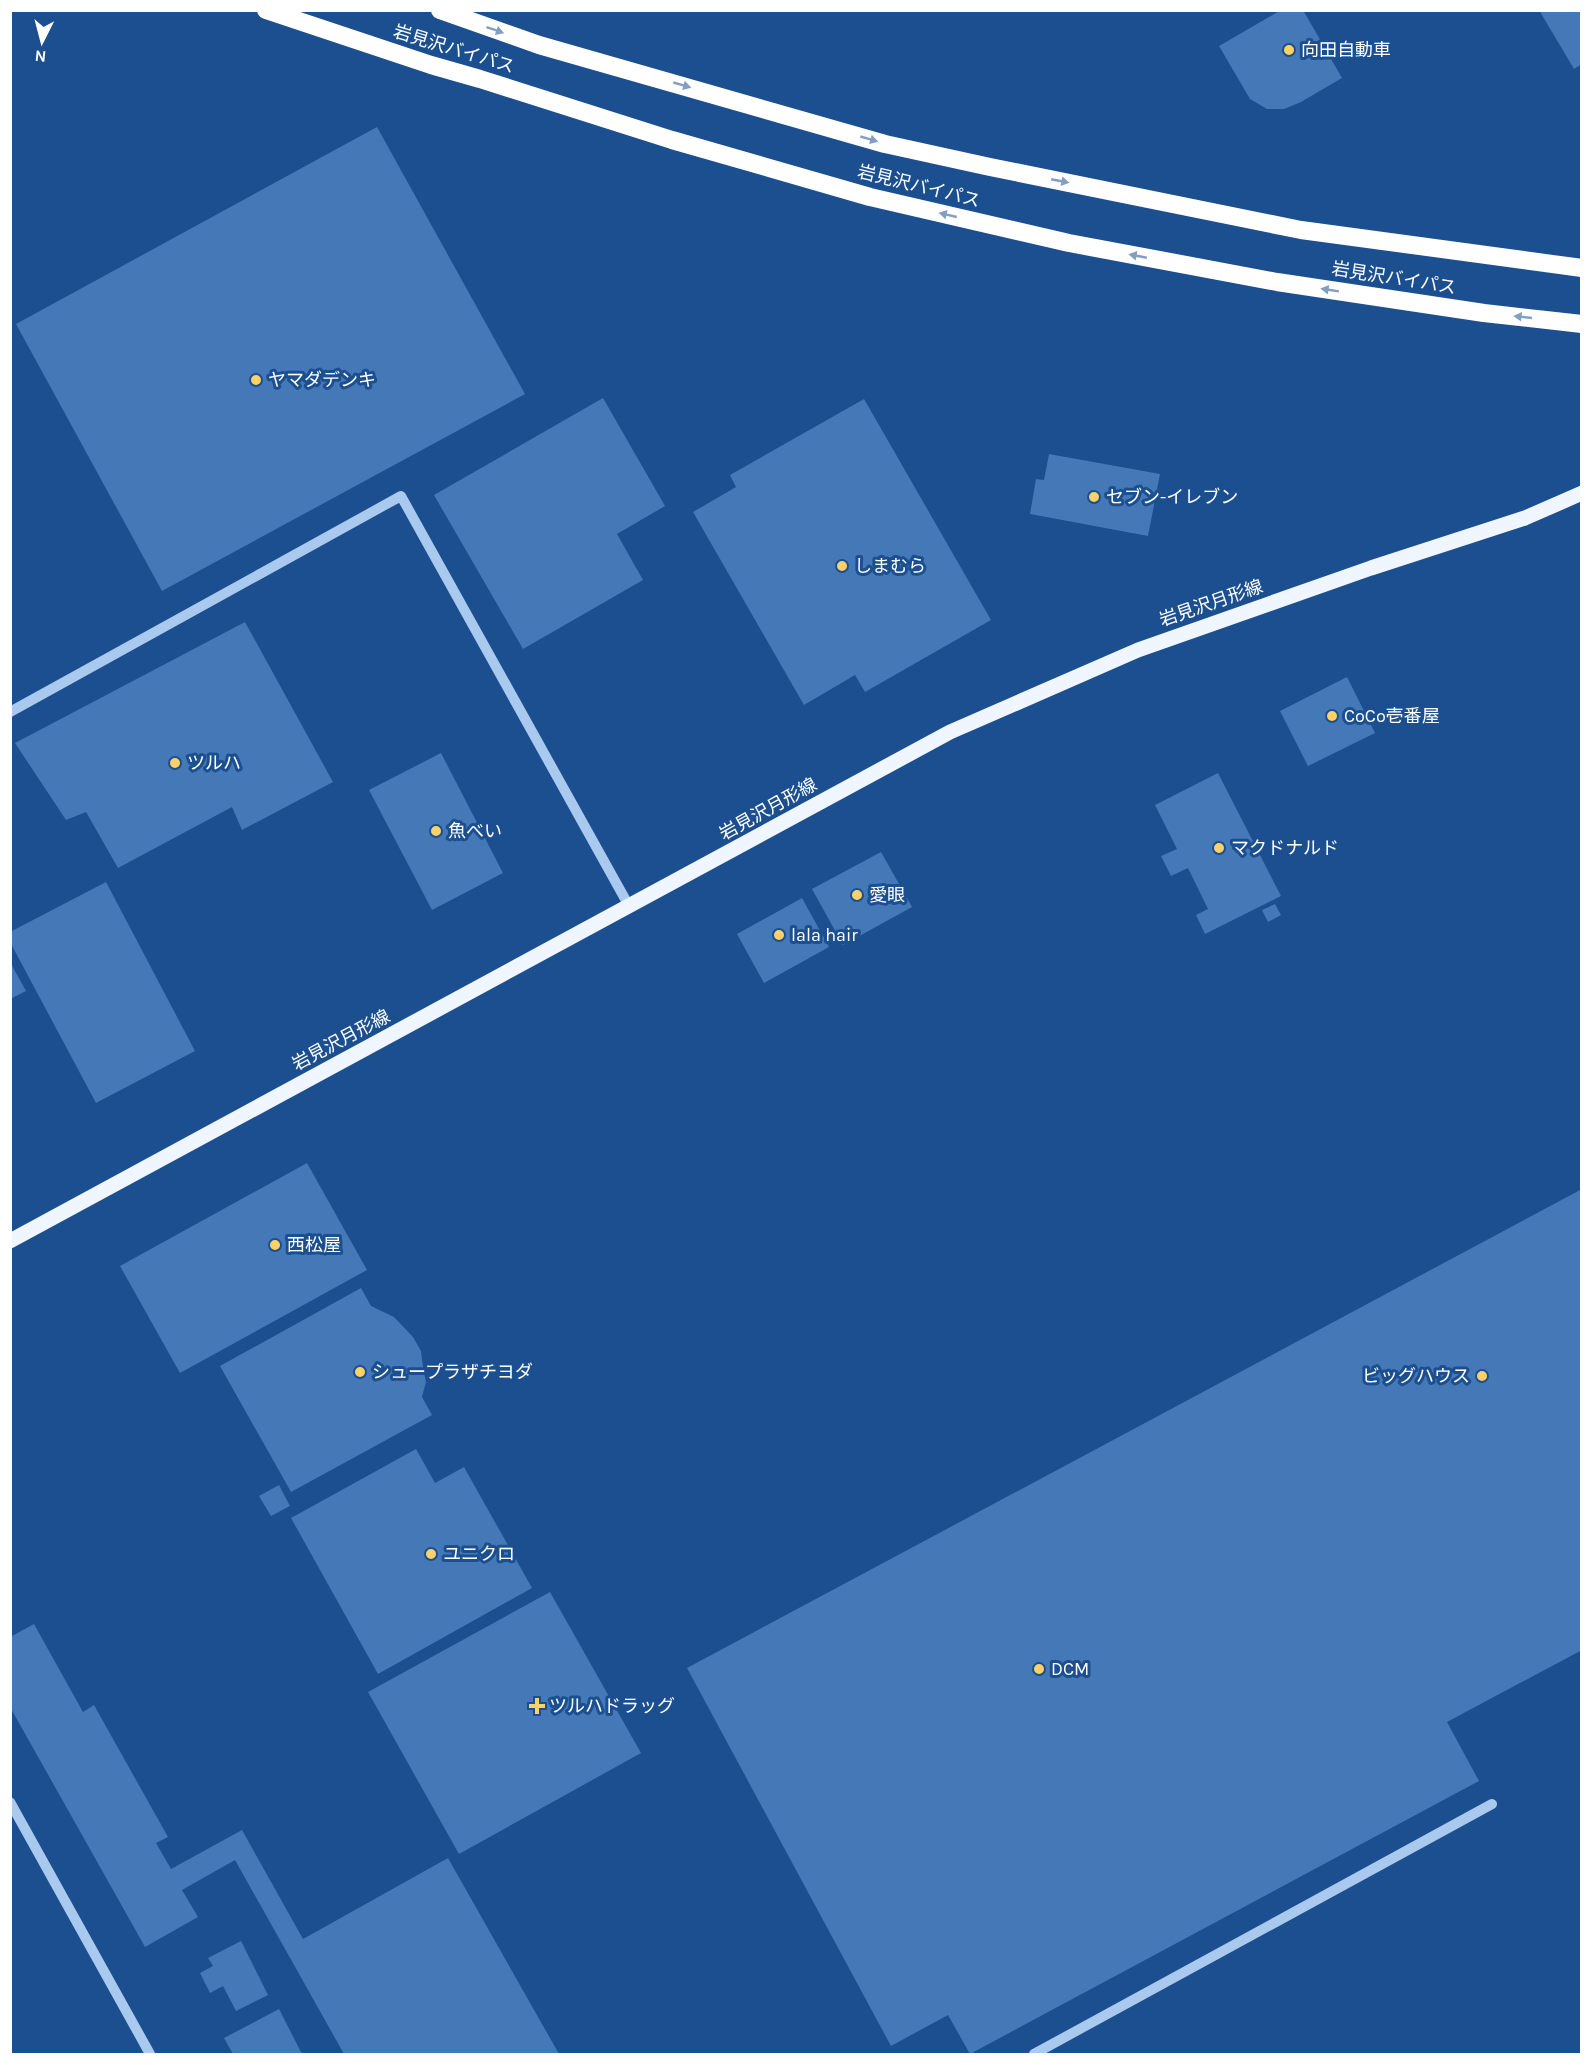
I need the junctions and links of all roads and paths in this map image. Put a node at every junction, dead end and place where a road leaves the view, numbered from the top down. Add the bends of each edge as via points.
1 (266, 10) edge
2 (440, 10) edge
3 (1581, 268) edge
4 (1581, 324) edge
5 (1581, 493) edge
6 (10, 712) edge
7 (629, 906) junction
8 (10, 1241) edge
9 (10, 1802) edge
10 (1492, 1804) dead end
11 (150, 2055) edge
12 (1034, 2055) edge

4 -> 1 highway, 岩見沢バイパス via 1277,282 1069,243 870,197 672,140
2 -> 3 highway, 岩見沢バイパス via 539,45 897,146 1300,230
5 - 7 main road, 岩見沢月形線 via 1525,518 1138,650 950,732
6 - 7 street via 401,496
7 - 8 main road, 岩見沢月形線
9 - 11 street
10 - 12 street

